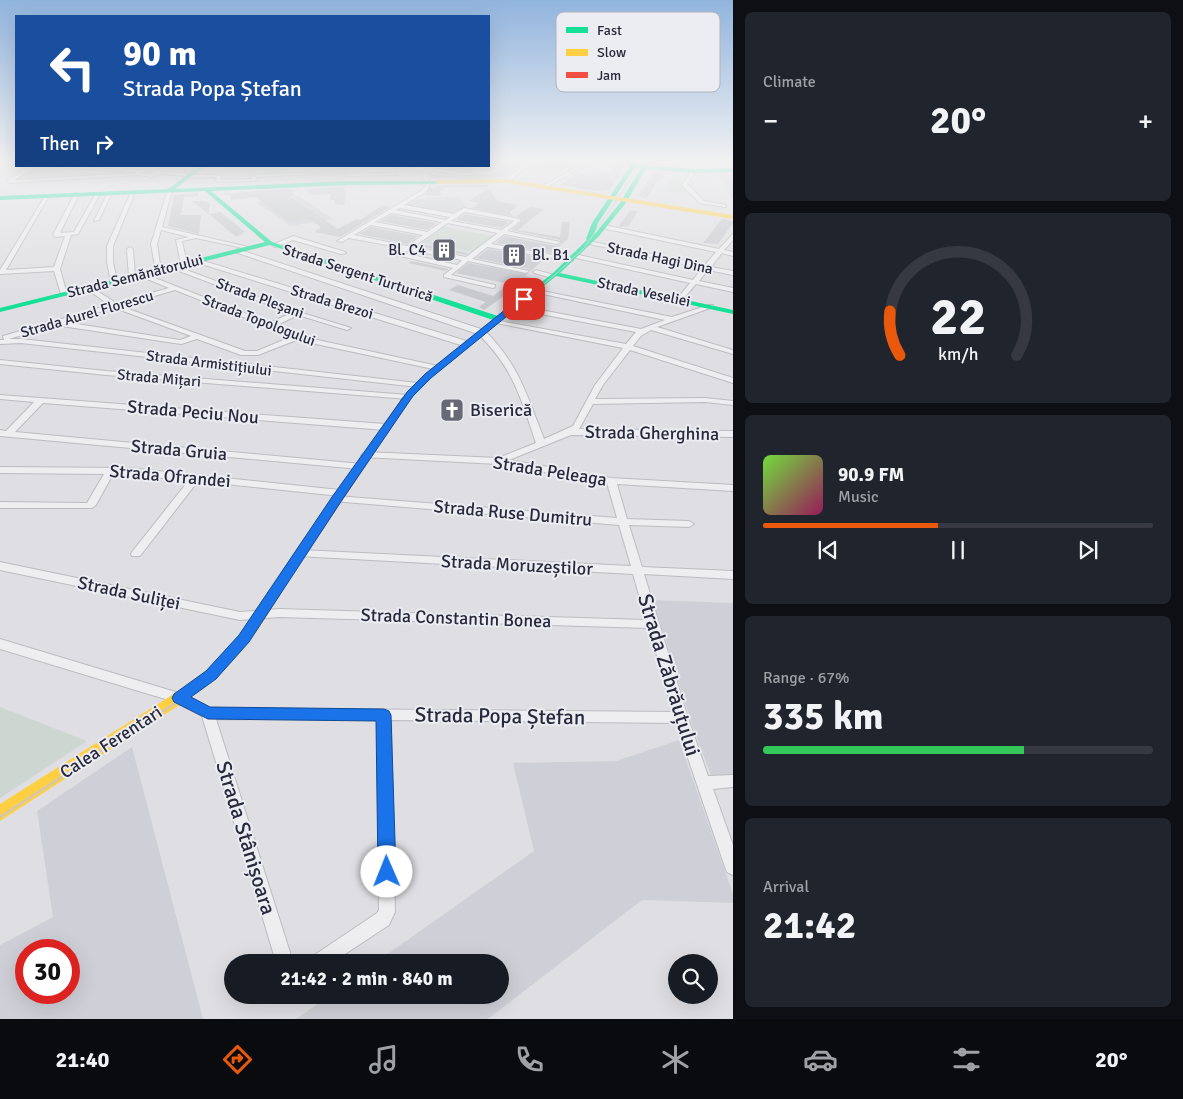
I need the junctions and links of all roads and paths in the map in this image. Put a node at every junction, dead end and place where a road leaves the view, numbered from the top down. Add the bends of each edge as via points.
1 (399, 206) edge
2 (41, 207) edge
3 (70, 207) edge
4 (91, 207) edge
5 (103, 207) edge
6 (126, 207) edge
7 (165, 207) edge
8 (224, 207) edge
9 (402, 207) edge
10 (611, 207) edge
11 (614, 207) edge
12 (691, 207) edge
13 (712, 207) edge
14 (720, 210) junction
15 (390, 212) junction
16 (455, 216) junction
17 (733, 218) edge
18 (96, 220) dead end
19 (447, 222) junction
20 (370, 223) junction
21 (604, 227) junction
22 (158, 228) junction
23 (503, 232) junction
24 (428, 234) junction
25 (68, 235) junction
26 (349, 236) junction
27 (733, 236) edge
28 (199, 238) junction
29 (340, 241) dead end
30 (557, 242) dead end
31 (588, 242) junction
32 (272, 244) junction
33 (486, 245) junction
34 (408, 247) junction
35 (130, 249) dead end
36 (242, 249) junction
37 (720, 252) junction
38 (343, 253) dead end
39 (733, 254) edge
40 (572, 258) junction
41 (468, 259) junction
42 (198, 261) junction
43 (178, 265) junction
44 (458, 267) junction
45 (706, 268) junction
46 (57, 269) junction
47 (526, 270) dead end
48 (158, 271) junction
49 (1, 272) edge
50 (536, 272) dead end
51 (733, 273) edge
52 (554, 275) junction
53 (137, 276) junction
54 (114, 282) junction
55 (695, 282) junction
56 (493, 286) dead end
57 (89, 288) junction
58 (175, 288) junction
59 (534, 290) junction
60 (733, 290) edge
61 (64, 294) junction
62 (680, 299) junction
63 (114, 306) junction
64 (712, 306) junction
65 (514, 307) junction
66 (0, 310) edge
67 (733, 312) edge
68 (297, 313) junction
69 (674, 319) junction
70 (497, 320) junction
71 (53, 323) junction
72 (269, 326) junction
73 (650, 327) junction
74 (347, 328) dead end
75 (641, 332) junction
76 (482, 333) junction
77 (198, 336) junction
78 (298, 337) junction
79 (0, 341) edge
80 (467, 344) junction
81 (628, 347) junction
82 (733, 352) edge
83 (0, 362) edge
84 (438, 368) junction
85 (733, 380) edge
86 (418, 385) junction
87 (0, 396) edge
88 (408, 397) junction
89 (41, 400) junction
90 (591, 402) junction
91 (733, 403) edge
92 (385, 427) junction
93 (570, 432) junction
94 (4, 433) edge
95 (733, 434) edge
96 (541, 444) junction
97 (366, 455) junction
98 (498, 461) junction
99 (359, 466) junction
100 (0, 470) edge
101 (110, 471) junction
102 (196, 477) junction
103 (611, 481) junction
104 (733, 488) edge
105 (338, 496) junction
106 (0, 506) edge
107 (623, 522) junction
108 (689, 524) dead end
109 (136, 554) dead end
110 (301, 554) junction
111 (2, 568) edge
112 (637, 571) junction
113 (733, 575) edge
114 (259, 615) junction
115 (652, 624) junction
116 (0, 644) edge
117 (179, 698) junction
118 (208, 713) junction
119 (384, 715) junction
120 (681, 718) junction
121 (733, 781) edge
122 (704, 783) junction
123 (0, 813) edge
124 (733, 867) edge
125 (282, 954) edge
126 (331, 954) edge

1 - 15 street
2 - 49 street
3 - 25 street via 55,234
4 - 25 street via 77,232
5 - 18 street
6 - 54 street via 110,246
7 - 22 street
8 - 32 street, Strada Sergent Turturică
9 - 16 street
10 - 31 street, Calea Ferentari via 588,236
11 - 21 street, Calea Ferentari
12 - 14 street
13 - 14 street
14 - 17 street
15 - 19 street
15 - 20 street
16 - 19 street
16 - 23 street via 464,210 518,220
19 - 23 street
19 - 24 street
20 - 24 street
20 - 26 street
21 - 31 street, Calea Ferentari
21 - 37 street
22 - 28 street
22 - 48 street via 154,244
23 - 30 street
23 - 33 street
24 - 34 street
25 - 46 street
26 - 29 street
26 - 34 street
27 - 37 street
28 - 36 street
28 - 43 street via 179,240
31 - 40 street, Calea Ferentari
31 - 45 street, Strada Hagi Dina
32 - 36 street, Strada Semănătorului
32 - 38 street via 294,238
32 - 70 street, Strada Sergent Turturică
33 - 40 street
33 - 41 street
34 - 41 street
34 - 44 street via 398,254
35 - 53 street
36 - 42 street, Strada Semănătorului
36 - 76 street
37 - 39 street
37 - 45 street
40 - 52 street, Calea Ferentari
40 - 55 street
41 - 44 street
41 - 47 street
42 - 43 street, Strada Semănătorului
42 - 80 street, Strada Brezoi
43 - 48 street, Strada Semănătorului
43 - 68 street, Strada Pleșani
44 - 56 street via 446,276
45 - 51 street, Strada Hagi Dina
45 - 55 street
46 - 49 street
46 - 61 street
48 - 53 street, Strada Semănătorului
50 - 52 street
52 - 59 street, Calea Ferentari
52 - 62 street, Strada Veseliei
53 - 54 street, Strada Semănătorului
53 - 58 street, Strada Topologului
54 - 57 street, Strada Semănătorului
55 - 60 street
55 - 62 street
57 - 61 street, Strada Semănătorului
57 - 63 street
58 - 63 street, Strada Aurel Florescu
58 - 72 street, Strada Topologului
59 - 65 street, Calea Ferentari
59 - 69 street
61 - 66 street, Strada Semănătorului
62 - 64 street, Strada Veseliei
63 - 71 street, Strada Aurel Florescu
63 - 77 street
64 - 67 street, Strada Veseliei
64 - 69 street
65 - 70 street, Calea Ferentari
65 - 75 street
68 - 72 street
68 - 74 street, Strada Pleșani
69 - 73 street
70 - 76 street, Calea Ferentari
70 - 81 street, Strada Sergent Turturică
71 - 77 street via 181,342
71 - 79 street, Strada Aurel Florescu
72 - 78 street, Strada Topologului
73 - 75 street
73 - 82 street
75 - 81 street
76 - 80 street, Calea Ferentari
76 - 96 street via 516,373
77 - 78 street via 253,354
78 - 84 street, Strada Topologului
79 - 86 street, Strada Armistițiului
80 - 84 street, Calea Ferentari
81 - 85 street, Strada Sergent Turturică
81 - 90 street via 599,385
83 - 88 street, Strada Mițari
84 - 86 street, Calea Ferentari
86 - 88 street, Calea Ferentari
87 - 89 street, Strada Peciu Nou
88 - 92 street, Calea Ferentari
89 - 92 street, Strada Peciu Nou
89 - 94 street
90 - 91 street via 705,400
90 - 93 street
92 - 97 street, Calea Ferentari
93 - 95 street, Strada Gherghina
93 - 96 street
94 - 99 street, Strada Gruia
96 - 98 street
97 - 98 street, Strada Peleaga
97 - 99 street, Calea Ferentari
98 - 103 street, Strada Peleaga
99 - 105 street, Calea Ferentari
100 - 101 street, Strada Ofrandei
101 - 102 street, Strada Ofrandei
101 - 106 street via 88,506
102 - 105 street, Strada Ofrandei
102 - 109 street
103 - 104 street, Strada Peleaga
103 - 107 street, Strada Zăbrăuțului
105 - 107 street, Strada Ruse Dumitru
105 - 110 street, Calea Ferentari
107 - 108 street, Strada Ruse Dumitru
107 - 112 street, Strada Zăbrăuțului
110 - 112 street, Strada Moruzeștilor
110 - 114 street, Calea Ferentari
111 - 114 street, Strada Suliței via 240,616
112 - 113 street, Strada Moruzeștilor
112 - 115 street, Strada Zăbrăuțului
114 - 115 street, Strada Constantin Bonea
114 - 117 street, Calea Ferentari via 228,658
115 - 120 street, Strada Zăbrăuțului
116 - 117 street, Strada Popa Ștefan
117 - 118 street, Strada Popa Ștefan
117 - 123 street, Calea Ferentari
118 - 119 street, Strada Popa Ștefan
118 - 125 street, Strada Stânișoara
119 - 120 street, Strada Popa Ștefan
119 - 126 street via 387,912 383,919
120 - 122 street, Strada Zăbrăuțului
121 - 122 street
122 - 124 street, Strada Zăbrăuțului

